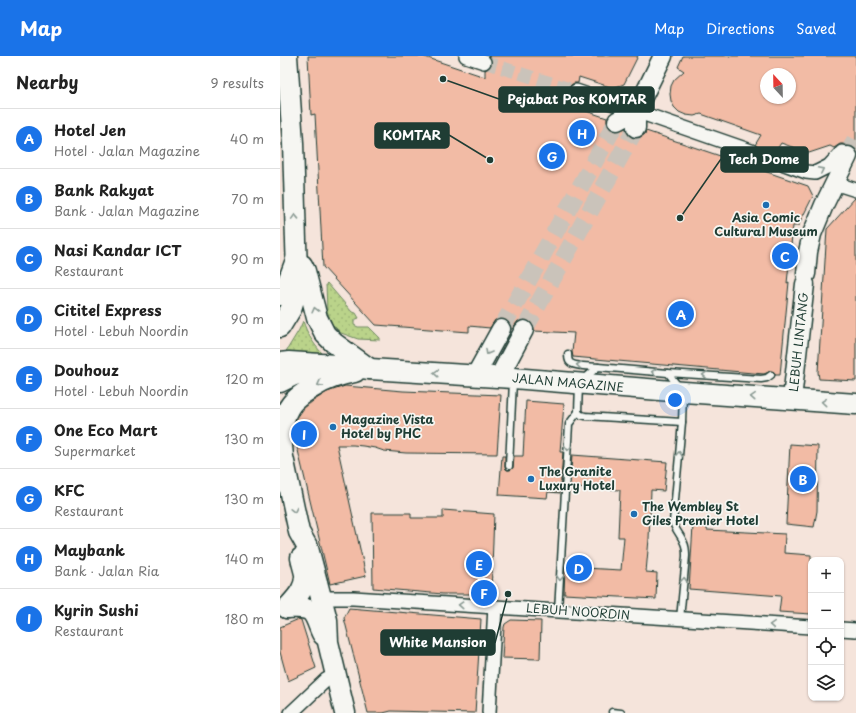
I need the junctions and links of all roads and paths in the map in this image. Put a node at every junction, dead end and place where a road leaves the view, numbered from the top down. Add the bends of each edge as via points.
1 (287, 56) edge
2 (466, 56) edge
3 (663, 56) edge
4 (484, 62) tunnel mouth
5 (576, 91) tunnel mouth
6 (636, 119) junction
7 (617, 121) dead end
8 (751, 151) tunnel mouth
9 (845, 154) joint
10 (771, 159) tunnel mouth
11 (834, 183) junction
12 (856, 190) edge
13 (296, 256) junction
14 (280, 296) edge
15 (280, 327) edge
16 (501, 329) tunnel mouth
17 (524, 330) tunnel mouth
18 (568, 354) dead end
19 (280, 363) edge
20 (336, 365) junction
21 (598, 366) junction
22 (370, 369) junction
23 (668, 373) junction
24 (771, 375) dead end
25 (475, 376) junction
26 (506, 378) junction
27 (280, 382) edge
28 (579, 383) junction
29 (684, 392) junction
30 (792, 399) junction
31 (856, 404) edge
32 (579, 413) junction
33 (682, 422) junction
34 (509, 466) dead end
35 (299, 532) junction
36 (322, 598) junction
37 (495, 607) junction
38 (283, 610) edge
39 (558, 611) junction
40 (680, 619) junction
41 (808, 628) edge
42 (844, 629) edge
43 (856, 630) edge
44 (328, 642) junction
45 (335, 675) junction
46 (490, 712) edge
47 (612, 712) dead end
48 (291, 713) edge
49 (345, 713) edge
50 (621, 713) edge

13 -> 1 main road via 293,143
2 - 4 street
3 - 6 street
5 - 6 street
6 - 7 street
6 - 8 street
10 -> 9 street via 815,173
9 - 11 street, LEBUH LINTANG
11 - 12 street
11 - 30 street, LEBUH LINTANG via 812,234 808,252
13 - 14 street
13 - 15 main road via 296,293 291,309
22 -> 13 main road via 325,334 317,318 305,271
16 -> 25 street
17 - 26 street
21 -> 18 lane via 574,365 568,359
19 - 20 main road, JALAN MAGAZINE
20 - 22 main road, JALAN MAGAZINE
20 - 27 main road via 314,369
23 -> 21 lane
21 - 28 lane
25 -> 22 main road, JALAN MAGAZINE
22 -> 35 main road via 339,375 320,383 298,396 287,411 282,451
24 -> 23 lane via 761,379
23 - 29 lane
25 - 26 main road, JALAN MAGAZINE
26 - 28 main road, JALAN MAGAZINE
26 - 34 lane
28 - 29 main road, JALAN MAGAZINE
28 - 32 lane
30 -> 29 main road, JALAN MAGAZINE
29 - 33 lane
31 -> 30 main road, JALAN MAGAZINE
32 - 33 lane via 586,416
32 -> 39 lane via 570,424
40 -> 33 lane via 686,549 673,522
35 - 36 main road via 308,548
35 - 38 main road via 304,583 302,591
37 -> 36 street, LEBUH NOORDIN
36 - 44 main road
37 - 39 street, LEBUH NOORDIN
37 - 46 street
38 - 44 main road via 306,608 313,612 319,629
39 - 40 street, LEBUH NOORDIN
41 -> 40 street, LEBUH NOORDIN
42 - 43 street
44 - 45 main road
45 - 48 street via 326,680
45 - 49 main road
47 - 50 lane

